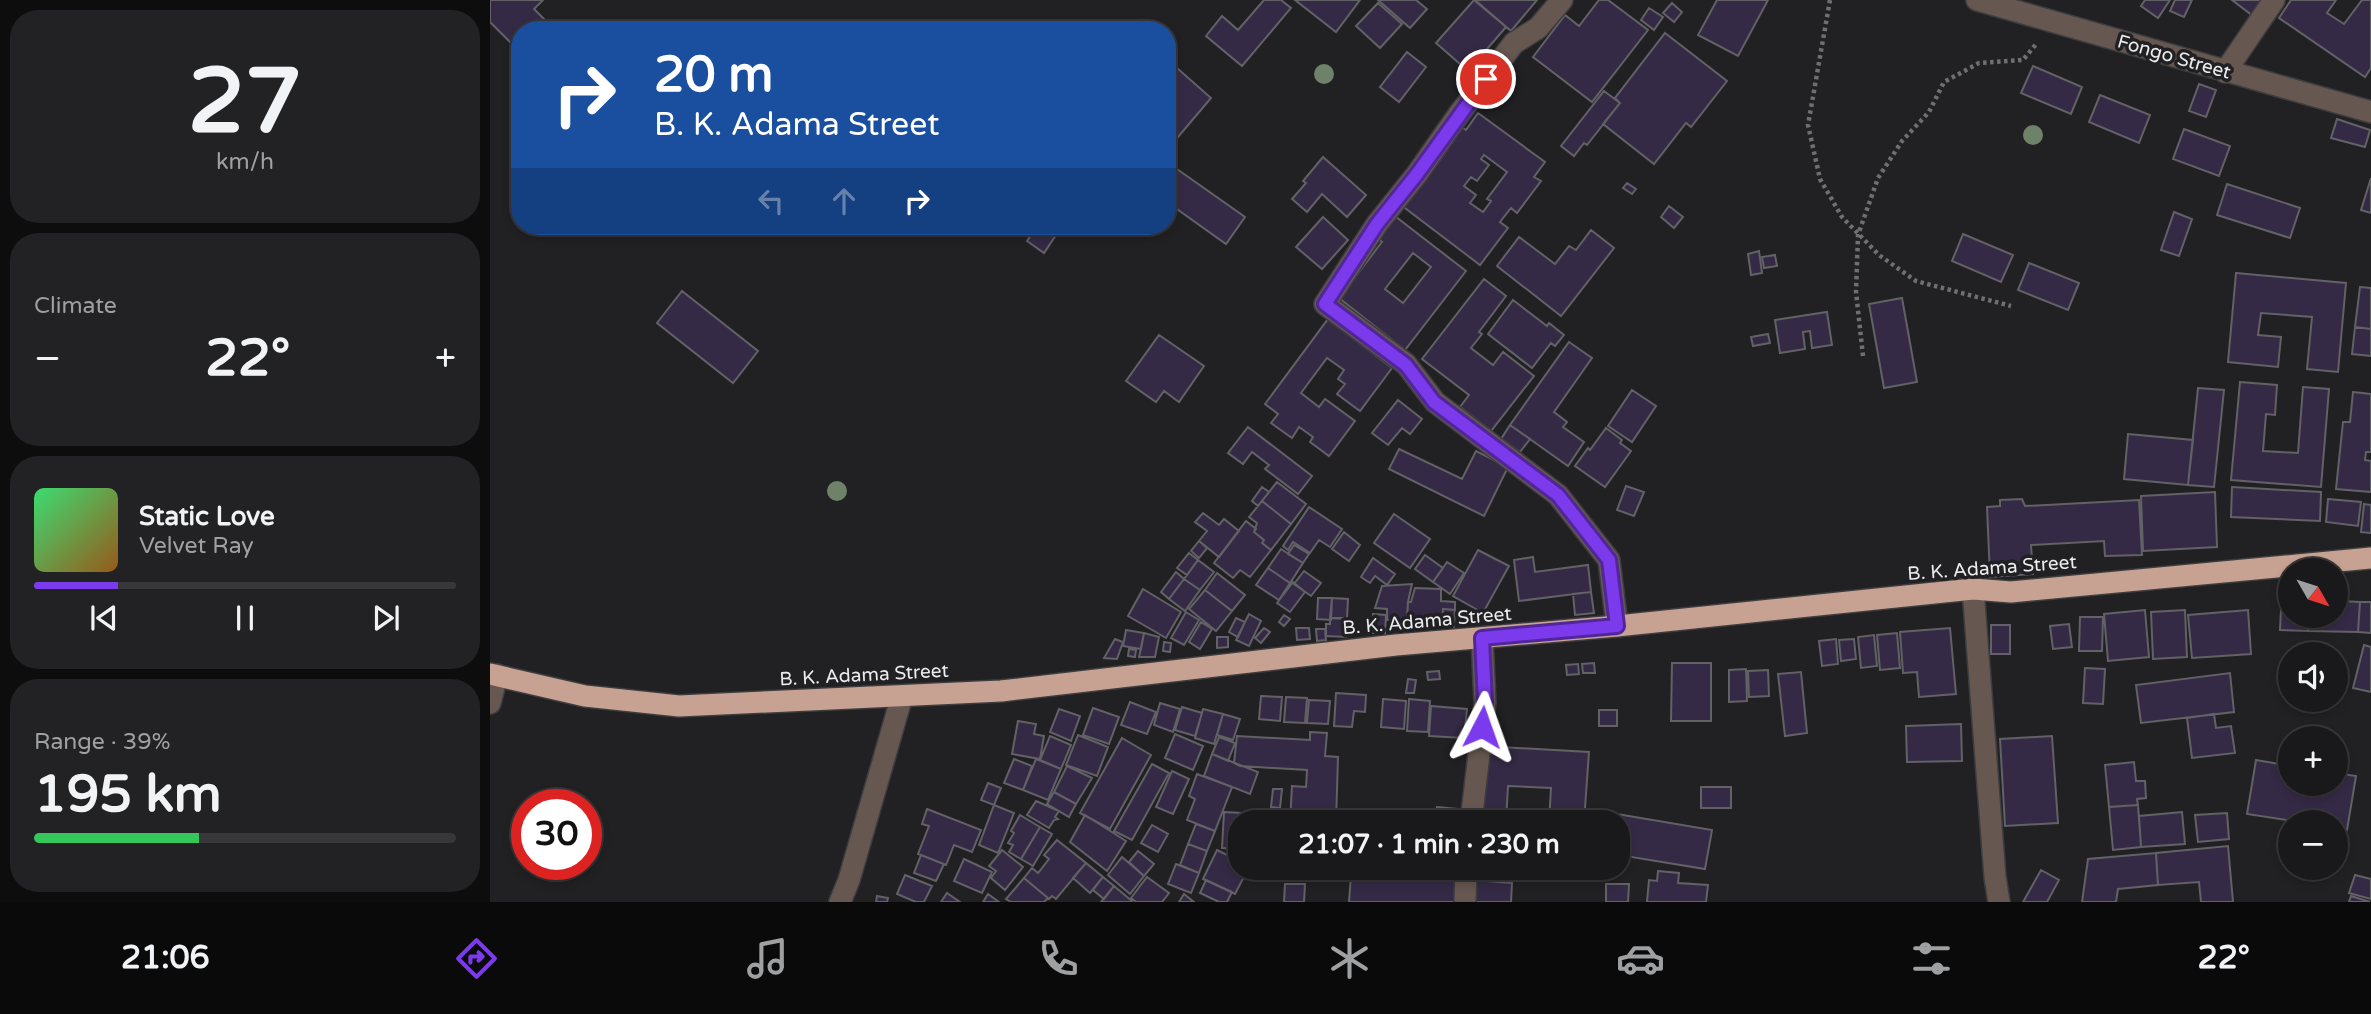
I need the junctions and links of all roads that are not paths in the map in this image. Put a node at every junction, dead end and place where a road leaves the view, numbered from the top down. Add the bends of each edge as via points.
1 (1562, 0) edge
2 (1977, 0) edge
3 (2274, 0) edge
4 (2225, 72) junction
5 (2371, 112) edge
6 (2371, 558) edge
7 (1973, 589) junction
8 (1617, 626) junction
9 (1482, 638) junction
10 (494, 675) edge
11 (902, 696) junction
12 (490, 703) edge
13 (1472, 810) edge
14 (1466, 880) edge
15 (842, 900) edge
16 (1465, 902) edge
17 (1999, 902) edge

1 - 8 street via 1538,28 1514,43 1466,104 1377,224 1325,304 1406,365 1434,402 1558,495 1609,560
2 - 4 street, Fongo Street
3 - 4 street
4 - 5 street, Fongo Street
6 - 7 highway, B. K. Adama Street via 2011,592
7 - 8 highway, B. K. Adama Street
7 - 17 street
8 - 9 highway, B. K. Adama Street
9 - 11 highway, B. K. Adama Street via 1001,691
9 - 13 street via 1485,703
10 - 11 highway, B. K. Adama Street via 585,696 679,706
10 - 12 street
11 - 15 street
14 - 16 street

